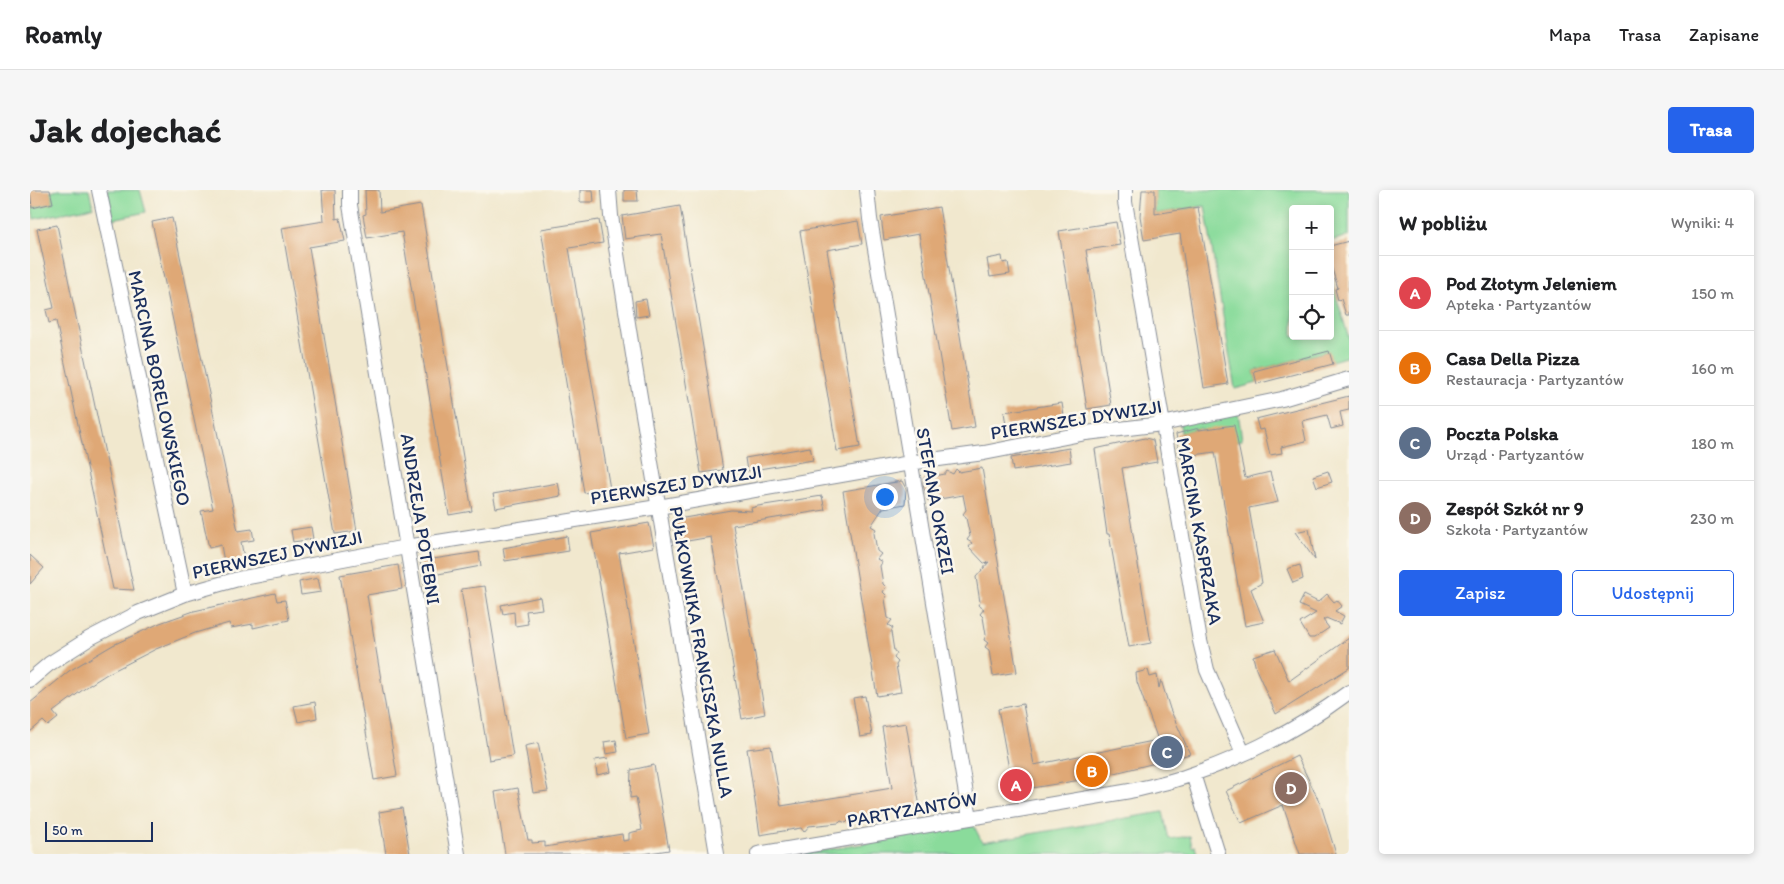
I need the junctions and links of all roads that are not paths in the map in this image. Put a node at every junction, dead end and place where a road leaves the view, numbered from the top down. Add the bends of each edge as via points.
1 (99, 190) edge
2 (350, 190) edge
3 (609, 190) edge
4 (867, 190) edge
5 (1125, 190) edge
6 (1349, 379) edge
7 (1162, 424) junction
8 (910, 463) junction
9 (659, 507) junction
10 (406, 547) junction
11 (185, 594) junction
12 (30, 680) edge
13 (1349, 692) edge
14 (1243, 753) junction
15 (1193, 774) junction
16 (970, 818) junction
17 (458, 854) edge
18 (717, 854) edge
19 (758, 854) edge
20 (1218, 854) edge

1 - 11 street, MARCINA BORELOWSKIEGO
2 - 10 street, ANDRZEJA POTEBNI
3 - 9 street, PUŁKOWNIKA FRANCISZKA NULLA
4 - 8 street, STEFANA OKRZEI
5 - 7 street, MARCINA KASPRZAKA
6 - 7 street, PIERWSZEJ DYWIZJI via 1282,399
7 - 8 street, PIERWSZEJ DYWIZJI via 1086,433 984,453
7 - 14 street, MARCINA KASPRZAKA via 1207,670
8 - 9 street, PIERWSZEJ DYWIZJI
8 - 16 street, STEFANA OKRZEI
9 - 10 street, PIERWSZEJ DYWIZJI
9 - 18 street, PUŁKOWNIKA FRANCISZKA NULLA
10 - 11 street, PIERWSZEJ DYWIZJI via 287,568
10 - 17 street, ANDRZEJA POTEBNI
11 - 12 street, PIERWSZEJ DYWIZJI via 138,613 90,638
13 - 14 street, PARTYZANTÓW via 1298,727
14 - 15 street, PARTYZANTÓW
15 - 16 street, PARTYZANTÓW via 1130,791
15 - 20 street
16 - 19 street, PARTYZANTÓW

